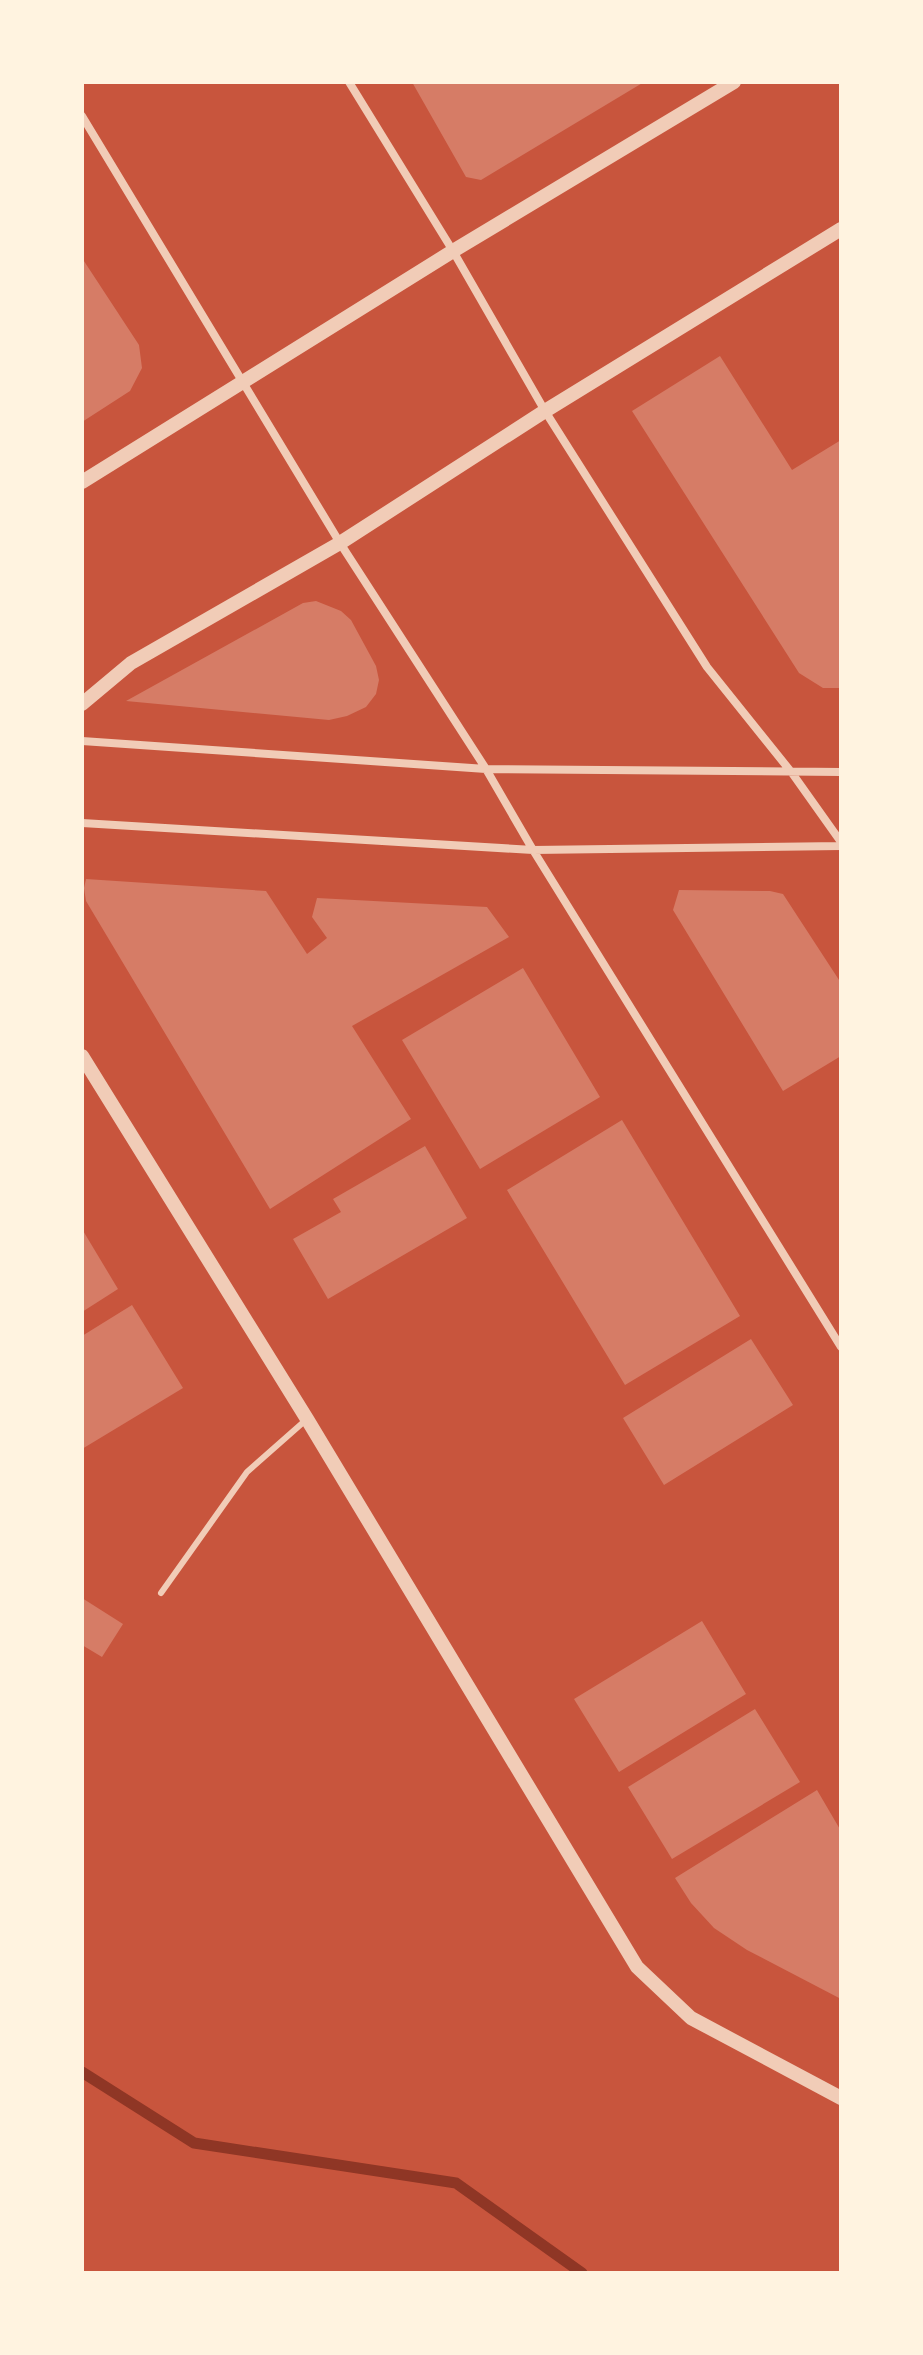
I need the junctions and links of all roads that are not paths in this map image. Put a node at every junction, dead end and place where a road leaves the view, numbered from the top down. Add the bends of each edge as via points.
1 (349, 82) edge
2 (734, 82) edge
3 (82, 116) edge
4 (841, 229) edge
5 (453, 251) junction
6 (244, 380) junction
7 (545, 411) junction
8 (82, 482) edge
9 (340, 543) junction
10 (82, 704) edge
11 (82, 741) edge
12 (486, 769) junction
13 (841, 772) edge
14 (792, 773) junction
15 (82, 823) edge
16 (841, 844) edge
17 (533, 850) junction
18 (82, 1056) edge
19 (841, 1347) edge
20 (307, 1419) junction
21 (161, 1593) dead end
22 (841, 2098) edge

1 - 5 street
2 - 5 street
3 - 6 street
4 - 7 street
5 - 6 street
5 - 7 street
6 - 8 street
6 - 9 street
7 - 9 street
7 - 14 street via 707,667
9 - 10 street via 131,663
9 - 12 street
11 - 12 street
12 - 14 street
12 - 17 street
13 - 14 street
14 - 16 street
15 - 17 street
16 - 17 street
17 - 19 street
18 - 20 street
20 - 21 lane via 247,1472
20 - 22 street via 637,1967 691,2018

